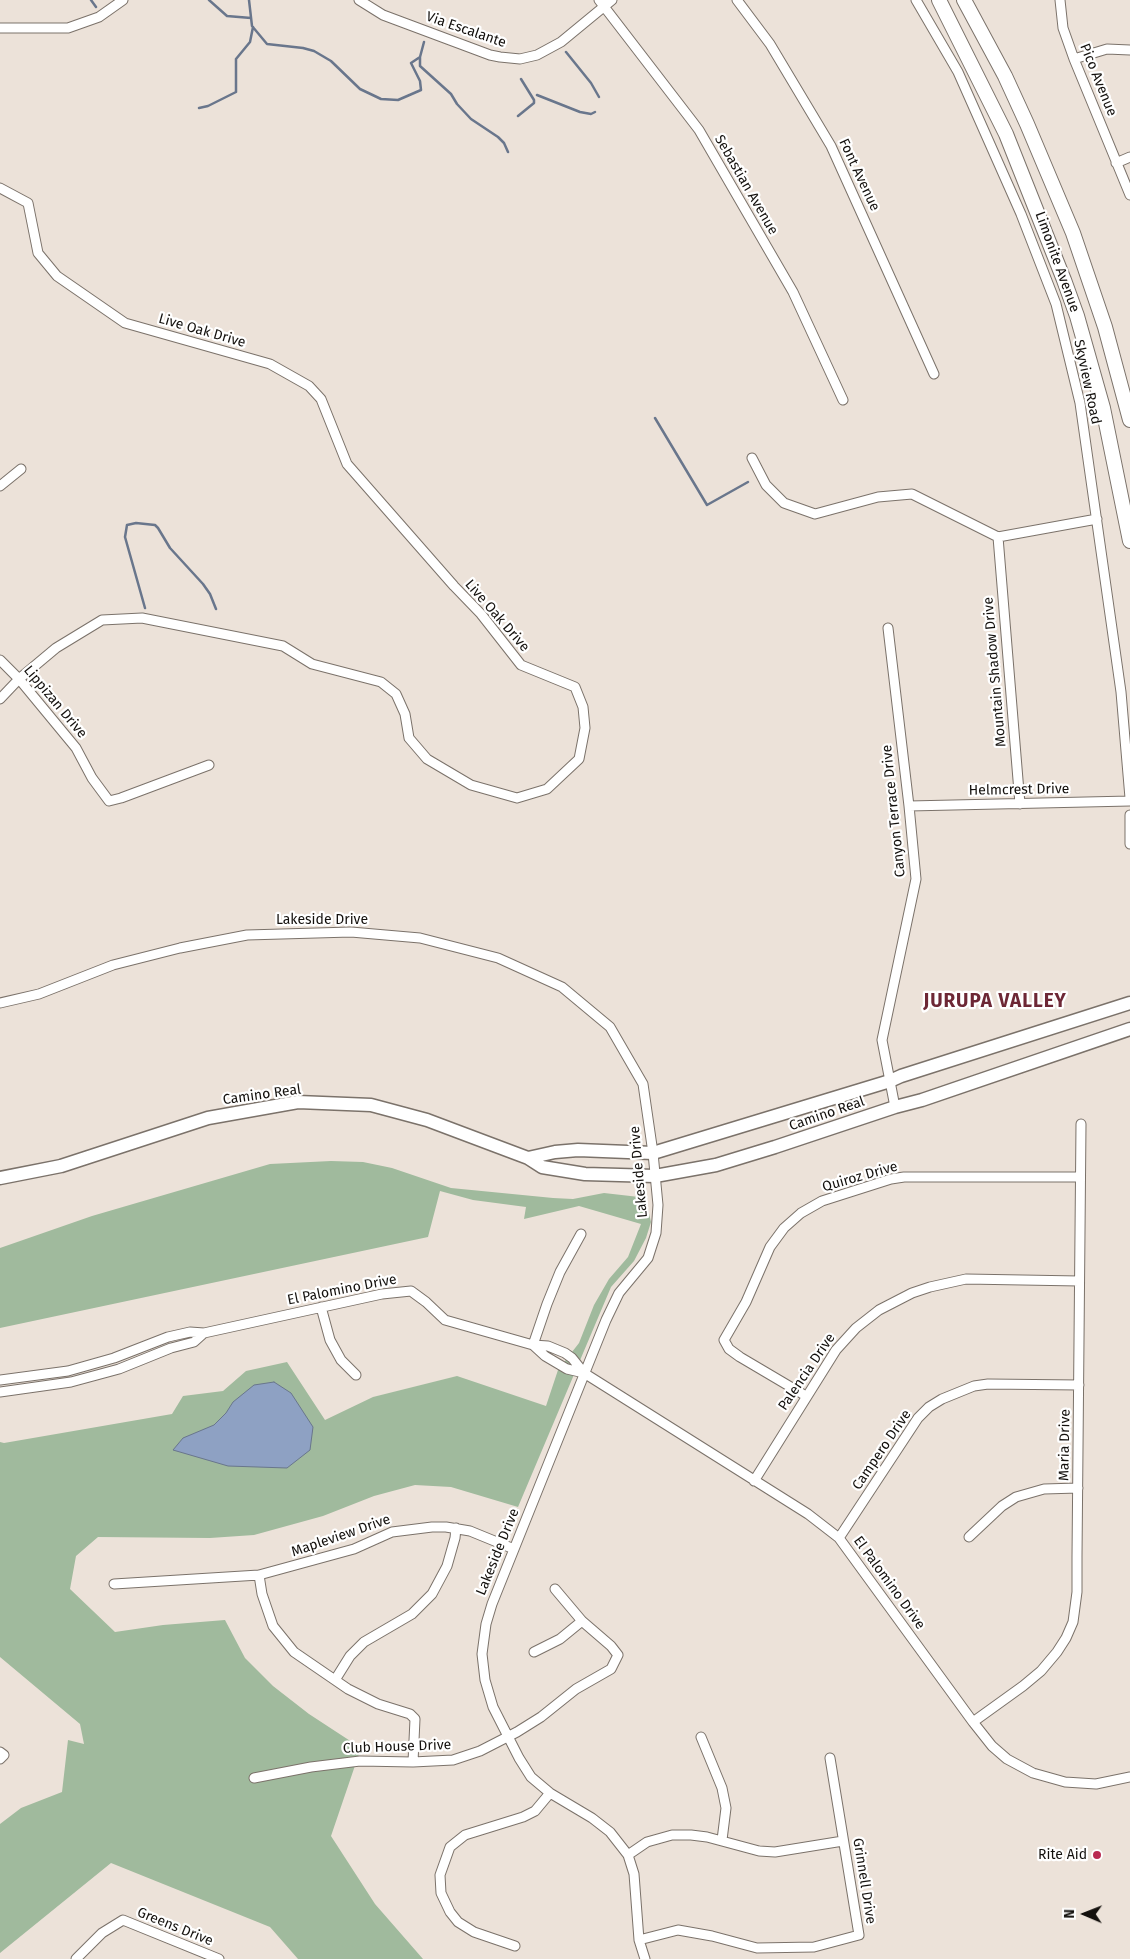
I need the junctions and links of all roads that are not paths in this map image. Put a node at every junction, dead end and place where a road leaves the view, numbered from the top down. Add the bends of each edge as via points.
1 (124, 0) edge
2 (359, 0) edge
3 (612, 0) edge
4 (737, 0) edge
5 (916, 0) edge
6 (938, 0) edge
7 (964, 0) edge
8 (1060, 0) edge
9 (601, 3) edge
10 (0, 28) edge
11 (1130, 50) edge
12 (1074, 59) junction
13 (1130, 157) edge
14 (1116, 163) junction
15 (0, 188) edge
16 (1130, 195) edge
17 (934, 374) dead end
18 (843, 400) dead end
19 (1130, 420) edge
20 (752, 458) dead end
21 (21, 469) dead end
22 (0, 486) edge
23 (1096, 518) junction
24 (998, 537) junction
25 (1130, 540) edge
26 (888, 628) dead end
27 (0, 660) edge
28 (19, 679) junction
29 (0, 699) edge
30 (209, 766) dead end
31 (1130, 800) edge
32 (1020, 804) junction
33 (909, 806) junction
34 (1130, 815) edge
35 (1130, 844) edge
36 (0, 1002) edge
37 (1130, 1003) edge
38 (1130, 1029) edge
39 (890, 1082) junction
40 (895, 1107) junction
41 (1081, 1124) dead end
42 (653, 1152) junction
43 (528, 1158) junction
44 (655, 1176) junction
45 (0, 1178) edge
46 (1080, 1178) junction
47 (580, 1234) dead end
48 (1079, 1281) junction
49 (321, 1307) junction
50 (204, 1333) junction
51 (533, 1346) junction
52 (556, 1350) junction
53 (552, 1360) junction
54 (584, 1373) junction
55 (356, 1375) dead end
56 (0, 1380) edge
57 (1079, 1385) junction
58 (0, 1392) edge
59 (806, 1396) junction
60 (754, 1481) junction
61 (1078, 1488) junction
62 (456, 1528) junction
63 (969, 1537) dead end
64 (839, 1538) junction
65 (514, 1549) junction
66 (259, 1575) junction
67 (114, 1584) dead end
68 (555, 1589) dead end
69 (582, 1621) junction
70 (534, 1652) dead end
71 (335, 1680) junction
72 (973, 1722) junction
73 (701, 1737) dead end
74 (508, 1738) junction
75 (830, 1758) dead end
76 (413, 1762) junction
77 (1130, 1777) edge
78 (254, 1778) dead end
79 (550, 1793) junction
80 (722, 1840) junction
81 (843, 1841) junction
82 (628, 1855) junction
83 (639, 1940) junction
84 (515, 1946) dead end
85 (76, 1959) edge
86 (219, 1959) edge
87 (645, 1959) edge

1 - 10 street via 99,17 68,28
2 - 9 street, Via Escalante via 394,19 509,59 529,58 547,51 582,26
3 - 9 street, Via Escalante
4 - 17 street, Font Avenue via 770,44 831,146
5 - 23 street, Skyview Road via 958,72 1022,214 1056,304 1080,403
6 - 25 main road, Limonite Avenue via 1006,134 1077,316 1103,408
7 - 19 main road, Limonite Avenue via 1016,100 1061,204 1093,289
8 - 12 street, Pico Avenue via 1062,28
9 - 18 street, Sebastian Avenue via 699,130 793,292
11 - 12 street via 1107,48
12 - 14 street, Pico Avenue
13 - 14 street
14 - 16 street, Pico Avenue
15 - 28 street, Live Oak Drive via 28,202 38,253 57,276 125,322 270,364 309,386 320,399 347,464 481,614 521,665 574,687 583,706 585,728 579,759 547,789 516,798 471,785 427,759 409,738 405,714 396,694 381,682 312,664 283,646 142,618 102,620 56,648
20 - 24 street via 766,485 784,503 815,514 878,497 912,494
21 - 22 street
23 - 24 street
23 - 31 street, Skyview Road via 1121,692
24 - 32 street, Mountain Shadow Drive
26 - 33 street, Canyon Terrace Drive
27 - 28 street, Lippizan Drive
28 - 29 street, Live Oak Drive
28 - 30 street, Lippizan Drive via 76,748 109,801
31 - 32 street, Helmcrest Drive
32 - 33 street, Helmcrest Drive
33 - 39 street, Canyon Terrace Drive via 916,879 882,1040
34 - 35 street
36 - 42 street, Lakeside Drive via 40,994 113,964 247,935 351,932 420,938 498,958 562,987 610,1027 643,1084
37 - 39 main road, Camino Real
38 - 40 main road, Camino Real
39 - 40 street, Canyon Terrace Drive
39 - 42 main road, Camino Real
40 - 44 main road, Camino Real via 716,1165
41 - 46 street, Maria Drive
42 - 43 main road, Camino Real via 578,1150
42 - 44 street, Lakeside Drive
43 - 44 main road, Camino Real via 542,1167 585,1174
43 - 45 main road, Camino Real via 427,1120 371,1105 298,1102 208,1118 61,1166
44 - 54 street, Lakeside Drive via 656,1234 648,1258 613,1304
46 - 48 street, Maria Drive
46 - 59 street, Quiroz Drive via 904,1177 822,1201 801,1213 770,1247 746,1302 724,1340 740,1357
47 - 51 street via 554,1288
48 - 57 street, Maria Drive
48 - 59 street, Palencia Drive via 966,1280 912,1293 879,1310 856,1328 836,1350
49 - 50 street, El Palomino Drive
49 - 51 street, El Palomino Drive via 411,1291 445,1320
49 - 55 street via 330,1340 341,1360
50 - 56 street, El Palomino Drive via 190,1332 168,1337 68,1371
50 - 58 street, El Palomino Drive via 194,1342 119,1369 71,1382
51 - 52 street, El Palomino Drive via 548,1346
51 - 53 street, El Palomino Drive
52 - 53 street
52 - 54 street, El Palomino Drive via 572,1358
53 - 54 street, El Palomino Drive via 567,1369
54 - 60 street, El Palomino Drive
54 - 65 street, Lakeside Drive
57 - 61 street, Maria Drive
57 - 64 street, Campero Drive via 974,1386 929,1407 918,1418
59 - 60 street, Palencia Drive
60 - 64 street, El Palomino Drive via 808,1514
61 - 63 street via 1044,1489 1016,1498 1002,1506
61 - 72 street, Maria Drive via 1076,1607 1066,1638 1041,1671
62 - 65 street, Mapleview Drive
62 - 66 street, Mapleview Drive via 392,1532 354,1549
62 - 71 street via 447,1566 432,1594 412,1614 364,1642 350,1656
64 - 72 street, El Palomino Drive
65 - 74 street, Lakeside Drive via 489,1612 482,1654 488,1694
66 - 67 street, Mapleview Drive
66 - 71 street via 266,1610 276,1631 294,1652
68 - 69 street
69 - 70 street via 560,1639
69 - 74 street, Club House Drive via 618,1655 611,1669 576,1689
71 - 76 street via 378,1704 410,1714 415,1719
72 - 77 street, El Palomino Drive via 992,1746 1007,1758 1040,1775 1085,1784
73 - 80 street via 720,1781 726,1808
74 - 76 street, Club House Drive via 454,1760
74 - 79 street, Lakeside Drive via 531,1777
75 - 81 street, Grinnell Drive
76 - 78 street, Club House Drive via 360,1760
79 - 82 street, Lakeside Drive via 610,1832
79 - 84 street via 535,1811 523,1817 465,1835 450,1847 440,1875 441,1894 458,1922 474,1932
80 - 81 street via 759,1851 775,1852
80 - 82 street via 691,1835 672,1836 647,1842
81 - 83 street, Grinnell Drive via 859,1936 814,1947 758,1948 678,1930
82 - 83 street, Lakeside Drive via 634,1874
83 - 87 street, Lakeside Drive
85 - 86 street, Greens Drive via 102,1933 123,1920

